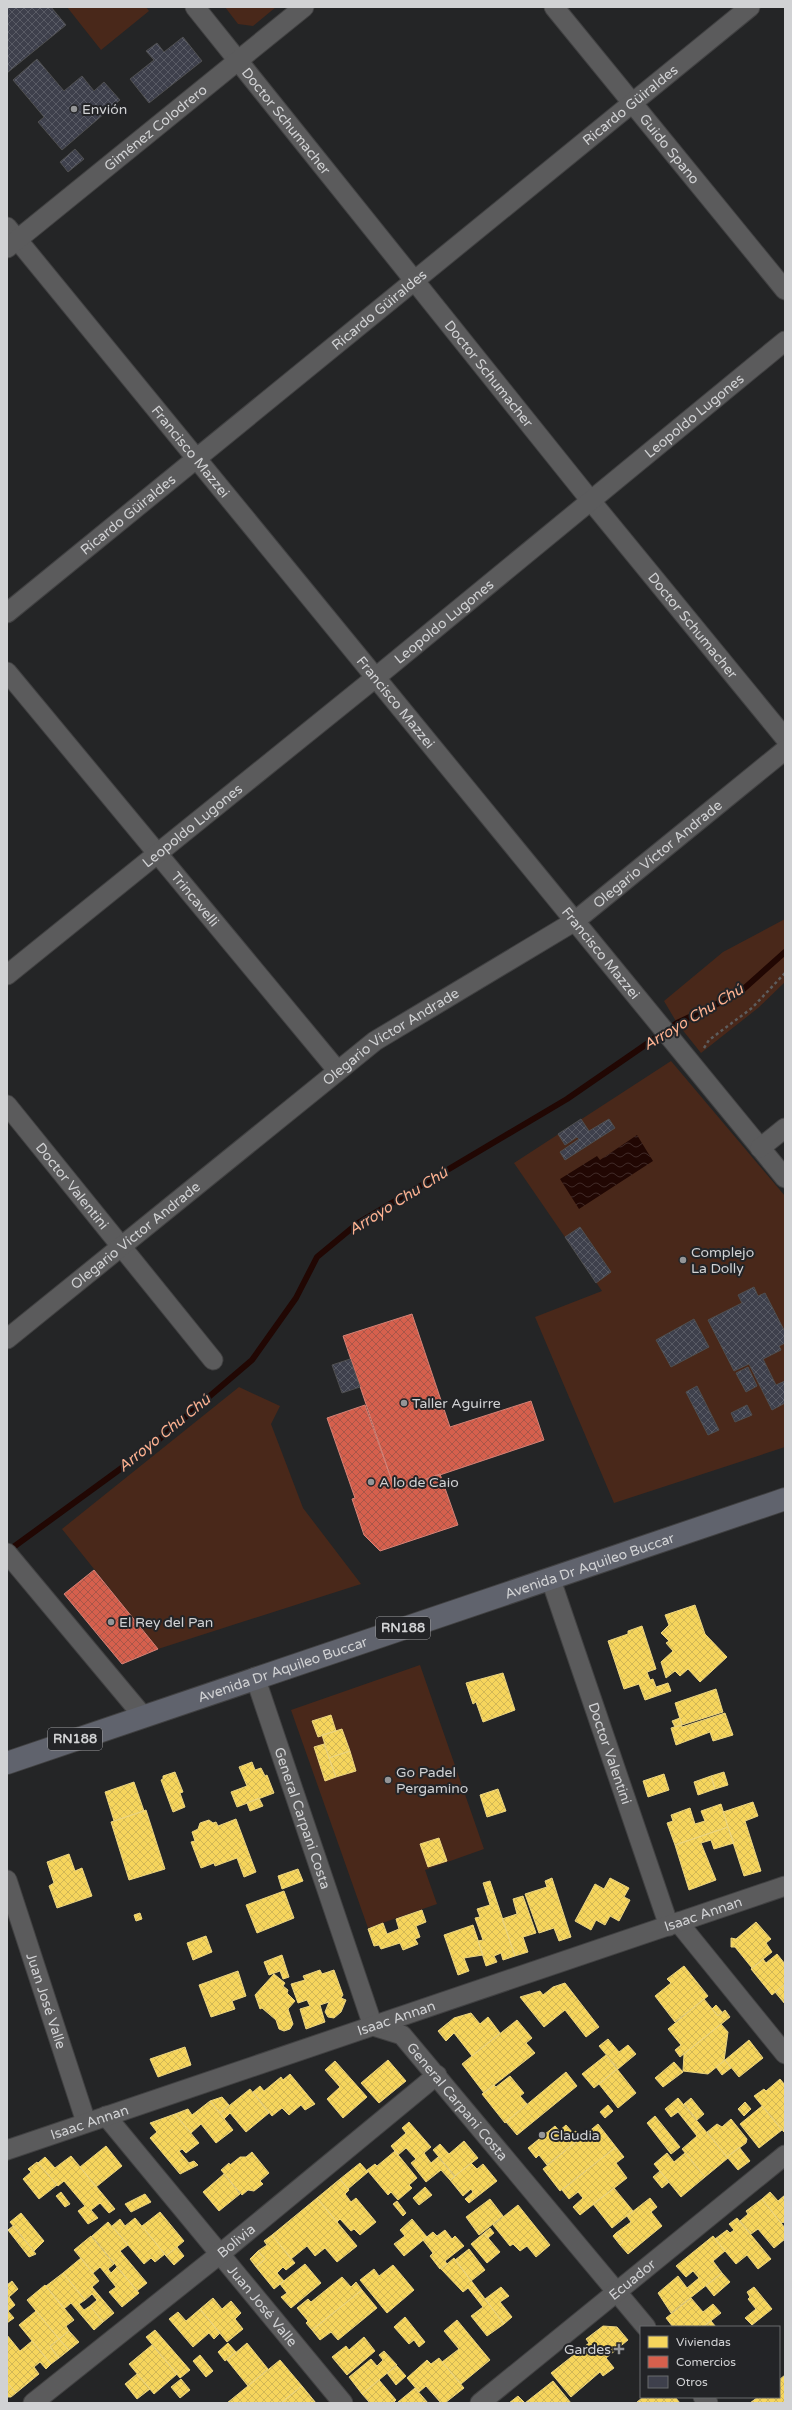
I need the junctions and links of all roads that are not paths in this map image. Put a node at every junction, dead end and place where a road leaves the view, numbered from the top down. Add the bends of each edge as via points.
1 (195, 7) edge
2 (304, 7) edge
3 (554, 7) edge
4 (750, 7) edge
5 (238, 60) junction
6 (633, 103) junction
7 (11, 238) edge
8 (414, 282) junction
9 (785, 290) edge
10 (785, 341) edge
11 (196, 459) junction
12 (591, 501) junction
13 (7, 613) edge
14 (7, 672) edge
15 (375, 678) junction
16 (785, 738) edge
17 (785, 750) edge
18 (156, 854) junction
19 (576, 921) junction
20 (7, 975) edge
21 (337, 1070) junction
22 (7, 1105) edge
23 (785, 1128) edge
24 (760, 1148) junction
25 (785, 1178) edge
26 (121, 1246) junction
27 (7, 1339) edge
28 (213, 1360) dead end
29 (785, 1499) edge
30 (7, 1553) edge
31 (551, 1580) junction
32 (255, 1677) junction
33 (143, 1716) junction
34 (7, 1763) edge
35 (7, 1880) edge
36 (785, 1886) edge
37 (674, 1924) junction
38 (374, 2026) junction
39 (785, 2054) edge
40 (437, 2075) junction
41 (106, 2116) junction
42 (86, 2122) junction
43 (7, 2150) edge
44 (785, 2155) edge
45 (220, 2254) junction
46 (616, 2291) junction
47 (645, 2326) edge
48 (33, 2403) edge
49 (343, 2403) edge
50 (480, 2403) edge

1 - 5 street, Doctor Schumacher
2 - 5 street, Giménez Colodrero
3 - 6 street, Guido Spano
4 - 6 street, Ricardo Güiraldes
5 - 7 street, Giménez Colodrero
5 - 8 street, Doctor Schumacher
6 - 8 street, Ricardo Güiraldes
6 - 9 street, Guido Spano
7 - 11 street, Francisco Mazzei
8 - 11 street, Ricardo Güiraldes
8 - 12 street, Doctor Schumacher
10 - 12 street, Leopoldo Lugones
11 - 13 street, Ricardo Güiraldes
11 - 15 street, Francisco Mazzei
12 - 15 street, Leopoldo Lugones
12 - 16 street, Doctor Schumacher
14 - 18 street, Trincavelli
15 - 18 street, Leopoldo Lugones
15 - 19 street, Francisco Mazzei
17 - 19 street, Olegario Víctor Andrade
18 - 20 street, Leopoldo Lugones
18 - 21 street, Trincavelli
19 - 21 street, Olegario Víctor Andrade via 375,1041
19 - 24 street, Francisco Mazzei
21 - 26 street, Olegario Víctor Andrade
22 - 26 street, Doctor Valentini
23 - 24 street
24 - 25 street, Francisco Mazzei
26 - 27 street, Olegario Víctor Andrade
26 - 28 street, Doctor Valentini
29 - 31 highway, Avenida Dr Aquileo Buccar / RN188
30 - 33 street
31 - 32 highway, Avenida Dr Aquileo Buccar / RN188
31 - 37 street, Doctor Valentini
32 - 33 highway, Avenida Dr Aquileo Buccar / RN188
32 - 38 street, General Carpani Costa
33 - 34 highway, Avenida Dr Aquileo Buccar / RN188
35 - 42 street, Juan José Valle
36 - 37 street, Isaac Annan
37 - 38 street, Isaac Annan
37 - 39 street, Doctor Valentini
38 - 40 street, General Carpani Costa via 402,2035
38 - 41 street, Isaac Annan
40 - 45 street, Bolivia
40 - 46 street, General Carpani Costa
41 - 42 street, Isaac Annan
41 - 45 street, Juan José Valle
42 - 43 street, Isaac Annan
44 - 46 street, Ecuador
45 - 48 street, Bolivia
45 - 49 street, Juan José Valle
46 - 47 street, General Carpani Costa
46 - 50 street, Ecuador

